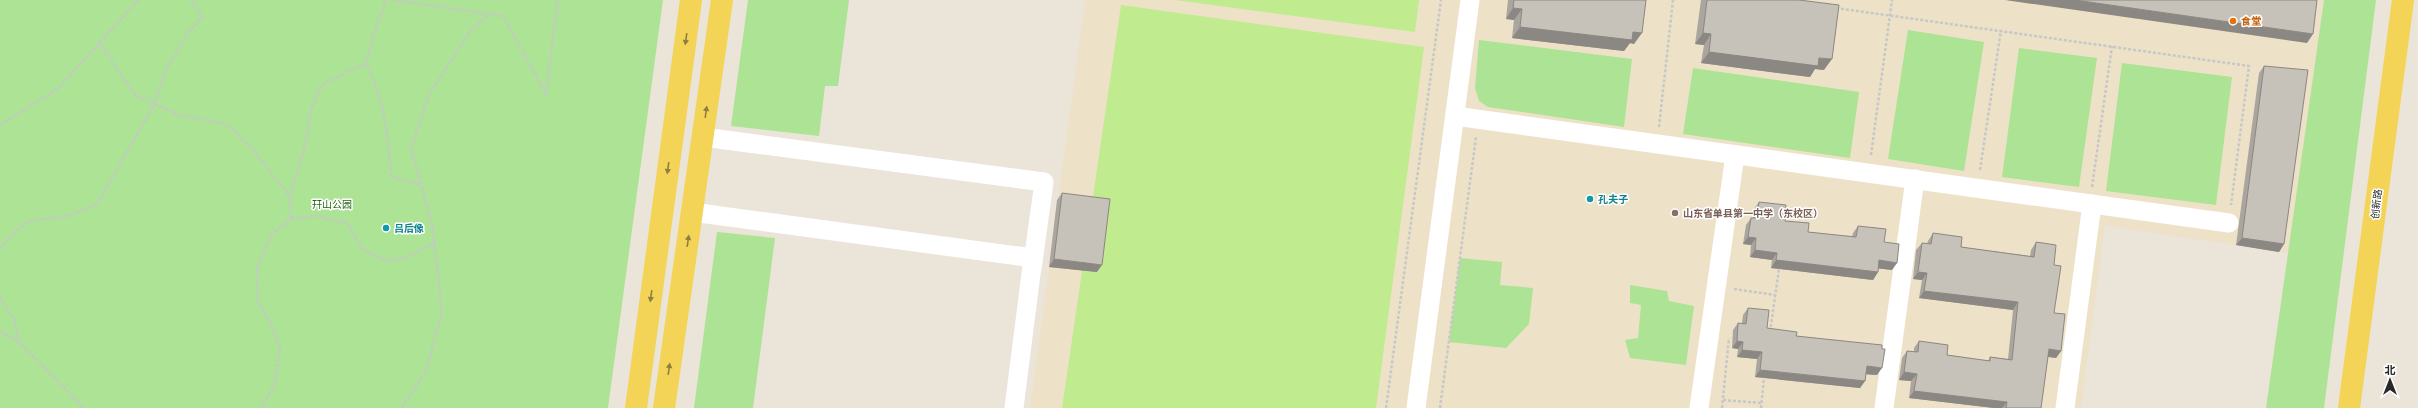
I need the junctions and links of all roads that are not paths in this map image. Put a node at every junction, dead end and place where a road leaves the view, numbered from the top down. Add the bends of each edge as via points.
1 (691, 0) edge
2 (722, 0) edge
3 (1470, 0) edge
4 (2403, 0) edge
5 (1455, 116) junction
6 (703, 137) junction
7 (1735, 155) junction
8 (1915, 180) junction
9 (2092, 196) junction
10 (692, 212) junction
11 (2229, 223) road end
12 (1032, 270) junction
13 (636, 408) edge
14 (664, 408) edge
15 (1014, 408) edge
16 (1416, 408) edge
17 (1699, 408) edge
18 (1884, 408) edge
19 (2065, 408) edge
20 (2349, 408) edge

1 -> 13 main road
6 -> 2 main road
3 - 5 street
4 - 20 main road, 创新路
5 - 7 street
5 - 16 street
6 - 10 main road
6 - 12 street via 1044,182
7 - 8 street
7 - 17 street
8 - 9 street
8 - 18 street
9 - 11 street
9 - 19 street
10 - 12 street via 1033,258
14 -> 10 main road
12 - 15 street

